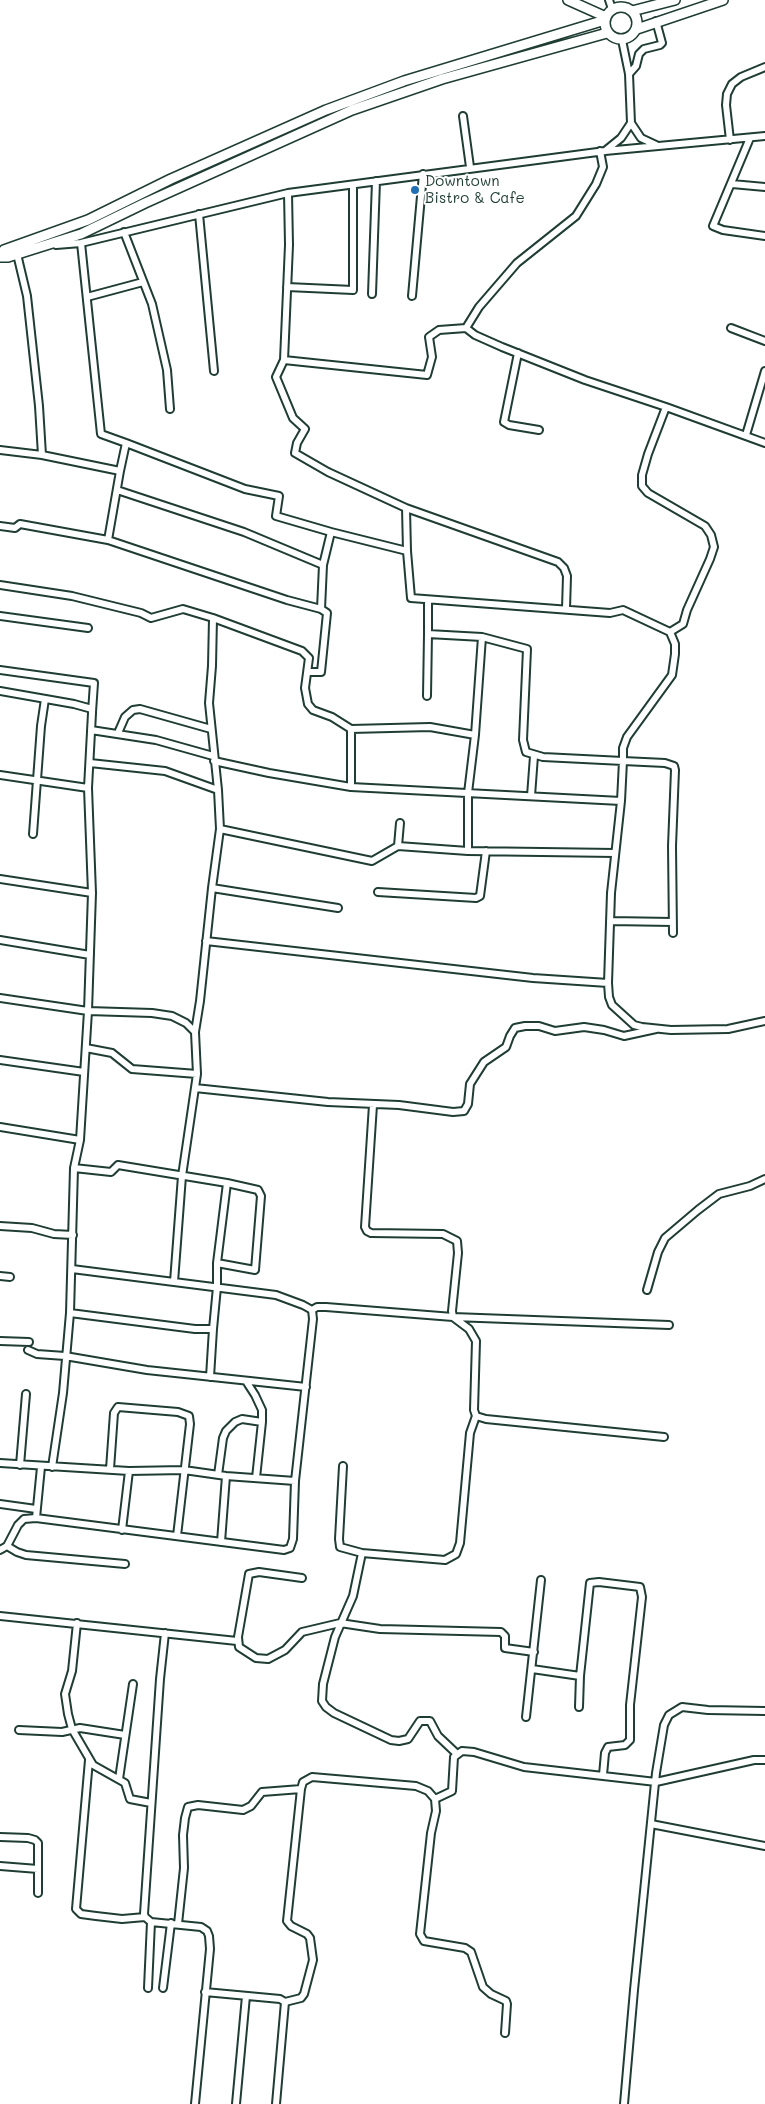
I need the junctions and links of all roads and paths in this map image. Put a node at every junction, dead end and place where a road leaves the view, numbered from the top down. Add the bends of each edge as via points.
1 (568, 0) edge
2 (609, 0) edge
3 (676, 0) edge
4 (723, 0) edge
5 (664, 2) edge
6 (612, 9) junction
7 (632, 11) junction
8 (605, 18) junction
9 (656, 21) junction
10 (636, 28) junction
11 (607, 33) junction
12 (622, 40) junction
13 (765, 67) edge
14 (629, 74) junction
15 (463, 116) dead end
16 (631, 123) junction
17 (765, 136) edge
18 (750, 138) junction
19 (730, 140) junction
20 (657, 146) junction
21 (602, 151) junction
22 (470, 168) junction
23 (184, 173) junction
24 (423, 174) junction
25 (376, 181) junction
26 (188, 183) junction
27 (354, 184) junction
28 (732, 184) junction
29 (765, 188) edge
30 (288, 193) junction
31 (199, 214) junction
32 (124, 232) junction
33 (765, 236) edge
34 (81, 243) junction
35 (44, 246) junction
36 (17, 254) junction
37 (0, 256) edge
38 (143, 282) junction
39 (287, 287) junction
40 (372, 294) dead end
41 (412, 296) dead end
42 (87, 297) junction
43 (466, 328) junction
44 (731, 328) dead end
45 (765, 341) edge
46 (518, 353) junction
47 (284, 360) junction
48 (214, 371) dead end
49 (765, 371) edge
50 (666, 407) junction
51 (170, 409) dead end
52 (539, 430) dead end
53 (746, 435) junction
54 (765, 443) edge
55 (126, 444) junction
56 (0, 450) edge
57 (42, 455) junction
58 (120, 471) junction
59 (116, 490) junction
60 (406, 508) junction
61 (0, 526) edge
62 (331, 532) junction
63 (108, 540) junction
64 (407, 551) junction
65 (324, 565) junction
66 (0, 585) edge
67 (428, 600) junction
68 (566, 608) junction
69 (321, 609) junction
70 (0, 616) edge
71 (213, 618) junction
72 (88, 628) dead end
73 (670, 632) junction
74 (428, 634) junction
75 (482, 637) junction
76 (0, 670) edge
77 (308, 672) junction
78 (0, 691) edge
79 (427, 696) dead end
80 (45, 699) junction
81 (92, 713) junction
82 (211, 729) junction
83 (351, 729) junction
84 (91, 730) junction
85 (118, 733) junction
86 (475, 735) junction
87 (534, 756) junction
88 (214, 758) junction
89 (623, 761) junction
90 (90, 763) junction
91 (0, 775) edge
92 (37, 780) junction
93 (351, 787) junction
94 (88, 788) junction
95 (218, 790) junction
96 (468, 794) junction
97 (531, 796) junction
98 (621, 801) junction
99 (400, 823) dead end
100 (220, 830) junction
101 (33, 834) dead end
102 (398, 846) junction
103 (468, 851) junction
104 (486, 851) junction
105 (615, 853) junction
106 (0, 879) edge
107 (212, 888) junction
108 (378, 892) dead end
109 (92, 894) junction
110 (338, 908) dead end
111 (610, 921) junction
112 (673, 922) junction
113 (673, 933) dead end
114 (0, 940) edge
115 (206, 941) junction
116 (90, 955) junction
117 (608, 983) junction
118 (0, 998) edge
119 (88, 1011) junction
120 (765, 1021) edge
121 (656, 1029) junction
122 (195, 1032) junction
123 (86, 1048) junction
124 (0, 1060) edge
125 (84, 1072) junction
126 (197, 1074) junction
127 (195, 1088) junction
128 (373, 1105) junction
129 (0, 1127) edge
130 (80, 1140) junction
131 (74, 1168) junction
132 (182, 1176) junction
133 (765, 1179) edge
134 (227, 1183) junction
135 (0, 1226) edge
136 (73, 1235) junction
137 (217, 1263) junction
138 (72, 1269) junction
139 (0, 1276) edge
140 (10, 1277) dead end
141 (174, 1282) junction
142 (217, 1287) junction
143 (646, 1290) dead end
144 (312, 1310) junction
145 (70, 1313) junction
146 (453, 1317) junction
147 (669, 1325) dead end
148 (213, 1329) junction
149 (0, 1341) edge
150 (29, 1342) dead end
151 (28, 1350) dead end
152 (65, 1356) junction
153 (210, 1378) junction
154 (246, 1381) junction
155 (306, 1387) junction
156 (26, 1394) dead end
157 (476, 1416) junction
158 (262, 1422) junction
159 (664, 1437) dead end
160 (0, 1463) edge
161 (20, 1465) junction
162 (41, 1466) junction
163 (343, 1466) dead end
164 (52, 1467) junction
165 (110, 1469) junction
166 (184, 1470) junction
167 (129, 1471) junction
168 (218, 1474) junction
169 (226, 1476) junction
170 (256, 1478) junction
171 (295, 1481) junction
172 (0, 1504) edge
173 (36, 1509) junction
174 (36, 1518) junction
175 (122, 1530) junction
176 (177, 1536) junction
177 (221, 1542) junction
178 (7, 1546) junction
179 (0, 1550) edge
180 (362, 1553) junction
181 (125, 1564) dead end
182 (302, 1578) dead end
183 (541, 1580) dead end
184 (0, 1616) edge
185 (77, 1623) junction
186 (340, 1624) junction
187 (166, 1633) junction
188 (237, 1641) junction
189 (534, 1652) junction
190 (532, 1669) junction
191 (580, 1676) junction
192 (132, 1684) dead end
193 (579, 1706) dead end
194 (765, 1711) edge
195 (526, 1717) dead end
196 (72, 1729) junction
197 (19, 1730) dead end
198 (125, 1735) junction
199 (457, 1754) junction
200 (89, 1760) junction
201 (765, 1760) edge
202 (603, 1775) junction
203 (119, 1779) junction
204 (656, 1782) junction
205 (301, 1788) junction
206 (435, 1799) junction
207 (151, 1803) junction
208 (651, 1824) junction
209 (0, 1837) edge
210 (765, 1846) edge
211 (0, 1866) edge
212 (38, 1869) junction
213 (38, 1893) dead end
214 (145, 1917) junction
215 (151, 1922) junction
216 (175, 1924) junction
217 (148, 1988) dead end
218 (164, 1988) dead end
219 (206, 1992) junction
220 (246, 1996) junction
221 (285, 2002) junction
222 (505, 2033) dead end
223 (195, 2104) edge
224 (236, 2104) edge
225 (276, 2104) edge
226 (624, 2104) edge

1 - 8 street
2 - 6 street
3 - 5 street
4 - 9 street
5 - 7 street
6 - 7 street via 622,7
6 - 8 street
7 - 10 street via 637,19
8 - 11 street
8 - 23 street via 404,80 326,110
9 - 10 street
9 - 14 street via 662,43 644,49
10 - 12 street via 631,36
11 - 12 street
11 - 26 street via 442,79 352,110
12 - 14 street
13 - 19 street via 741,77 727,94
14 - 16 street
15 - 22 street
16 - 20 street via 640,138
16 - 21 street via 621,138
17 - 18 street
18 - 19 street
18 - 28 street
19 - 20 street
20 - 21 street
21 - 22 street
21 - 43 street via 602,167 596,184 576,216 517,262 479,307
22 - 24 street
23 - 26 street
23 - 37 street via 88,220 4,250
24 - 25 street
24 - 41 street
25 - 27 street
25 - 40 street
26 - 35 street via 81,234
27 - 30 street
27 - 39 street via 353,290
28 - 29 street
28 - 33 street via 713,226
30 - 31 street
30 - 39 street
31 - 32 street
31 - 48 street
32 - 34 street
32 - 38 street
34 - 35 street
34 - 42 street
35 - 36 street
36 - 37 street
36 - 57 street via 27,296
38 - 42 street
38 - 51 street via 152,304 167,370
39 - 47 street
42 - 55 street via 101,434
43 - 46 street via 474,335
43 - 47 street via 439,330 430,337 432,357 427,375
44 - 45 street
46 - 50 street
46 - 52 street via 504,422
47 - 60 street via 276,376 292,418 305,429 296,443 295,453
49 - 53 street
50 - 53 street
50 - 73 street via 648,454 642,486 648,493 705,526 714,547 683,624
53 - 54 street
55 - 58 street
55 - 62 street via 244,489 279,496 276,516
56 - 57 street
57 - 58 street
58 - 59 street
59 - 63 street
59 - 65 street via 244,532
60 - 64 street
60 - 68 street via 558,562 568,576
61 - 63 street via 15,528 20,524
62 - 64 street
62 - 65 street
63 - 69 street
64 - 67 street via 411,598
65 - 69 street
66 - 71 street via 72,596 151,618 183,608
67 - 68 street
67 - 74 street
68 - 73 street via 610,613 623,610
69 - 77 street via 327,613 321,672
70 - 72 street
71 - 77 street via 302,651 309,658
71 - 82 street
73 - 89 street via 675,654 672,675 627,737
74 - 75 street
74 - 79 street
75 - 86 street
75 - 87 street via 528,650 523,740 526,752
76 - 81 street via 94,683
77 - 83 street via 308,704 313,710
78 - 80 street
80 - 81 street via 92,709
80 - 92 street
81 - 84 street
82 - 85 street via 140,709 129,713
82 - 88 street
83 - 86 street via 430,727
83 - 93 street
84 - 85 street
84 - 90 street
85 - 88 street via 156,740
86 - 96 street
87 - 89 street
87 - 97 street
88 - 93 street via 288,777
88 - 95 street
89 - 98 street
89 - 112 street via 674,766
90 - 94 street
90 - 95 street via 165,772
91 - 92 street
92 - 94 street
92 - 101 street
93 - 96 street
94 - 109 street
95 - 100 street
96 - 97 street
96 - 103 street
97 - 98 street
98 - 105 street
99 - 102 street
100 - 102 street via 372,861
100 - 107 street
102 - 103 street
103 - 104 street
104 - 105 street
104 - 108 street via 480,896 433,897
105 - 111 street
106 - 109 street
107 - 110 street
107 - 115 street
109 - 116 street
111 - 112 street
111 - 117 street
112 - 113 street
114 - 116 street
115 - 117 street via 533,978
115 - 122 street
116 - 119 street
117 - 121 street via 610,1001 619,1012 634,1025
118 - 119 street
119 - 122 street via 172,1016
119 - 123 street
120 - 121 street via 728,1029
121 - 128 street via 624,1036 584,1027 555,1031 539,1026 515,1028 506,1047 484,1062 470,1084 464,1111
122 - 126 street
123 - 125 street
123 - 126 street via 112,1052 132,1069
124 - 125 street
125 - 130 street
126 - 127 street
127 - 128 street
127 - 132 street
128 - 146 street via 365,1227 371,1233 443,1234 457,1241
129 - 130 street
130 - 131 street
131 - 132 street via 111,1172 118,1165
131 - 136 street
132 - 134 street
132 - 141 street
133 - 143 street via 719,1194 665,1238
134 - 137 street
134 - 137 street via 258,1190 261,1196 255,1270
135 - 136 street
136 - 138 street
137 - 142 street
138 - 141 street
138 - 145 street
139 - 140 street
141 - 142 street
142 - 144 street via 276,1295
142 - 148 street
144 - 146 street via 326,1307
144 - 155 street
145 - 148 street
145 - 152 street
146 - 147 street
146 - 157 street via 469,1329 476,1341
148 - 153 street
149 - 150 street
151 - 152 street via 37,1354
152 - 153 street
152 - 164 street
153 - 154 street
154 - 155 street
154 - 158 street via 260,1405
155 - 171 street
156 - 161 street
157 - 159 street
157 - 180 street via 470,1433 460,1544 456,1554 445,1560 436,1560
158 - 168 street via 242,1419 226,1431
158 - 170 street
160 - 161 street
161 - 162 street
162 - 164 street
162 - 173 street
163 - 180 street via 339,1543 342,1548
164 - 165 street
165 - 166 street via 114,1413 122,1407 189,1416
165 - 167 street
166 - 167 street
166 - 168 street
166 - 176 street
167 - 175 street
168 - 169 street
169 - 170 street
169 - 177 street
170 - 171 street
171 - 177 street via 290,1548
172 - 173 street
173 - 174 street
174 - 175 street
174 - 178 street via 24,1519
175 - 176 street
176 - 177 street
178 - 179 street
178 - 181 street via 26,1555
180 - 186 street via 353,1596
182 - 188 street via 259,1572 249,1574
183 - 189 street
184 - 185 street
185 - 187 street
185 - 196 street via 72,1671 65,1694
186 - 188 street via 302,1632 285,1650 268,1659 247,1654
186 - 189 street via 380,1629 501,1632 504,1633 505,1648
186 - 199 street via 323,1684 321,1696 326,1707 374,1733 399,1741 408,1739 420,1721 427,1720
187 - 188 street
187 - 207 street
189 - 190 street
190 - 191 street
190 - 195 street
191 - 193 street
191 - 202 street via 590,1583 640,1586 642,1597 630,1705 630,1740 625,1745 608,1747
192 - 198 street
194 - 204 street via 678,1708 668,1715 664,1725
196 - 197 street via 62,1732
196 - 198 street
196 - 200 street
198 - 203 street
199 - 202 street via 467,1751 524,1767
199 - 206 street via 453,1761 452,1791
200 - 203 street via 96,1768
200 - 214 street via 76,1908 81,1914 96,1916
201 - 204 street
202 - 204 street
203 - 207 street via 127,1786 130,1799
204 - 208 street
205 - 206 street via 306,1778 312,1777 416,1786 428,1791
205 - 216 street via 262,1792 248,1809 188,1807 184,1868
205 - 221 street via 287,1921 310,1938 313,1960 304,1994 301,1998
206 - 222 street via 420,1934 424,1941 469,1950 483,1987 506,2001
207 - 214 street
208 - 210 street
208 - 226 street
209 - 212 street via 35,1840 39,1847
211 - 212 street
212 - 213 street
214 - 215 street
215 - 216 street
215 - 217 street
216 - 218 street
216 - 219 street via 201,1927 207,1931 210,1949
219 - 220 street
219 - 223 street
220 - 221 street
220 - 224 street
221 - 225 street

